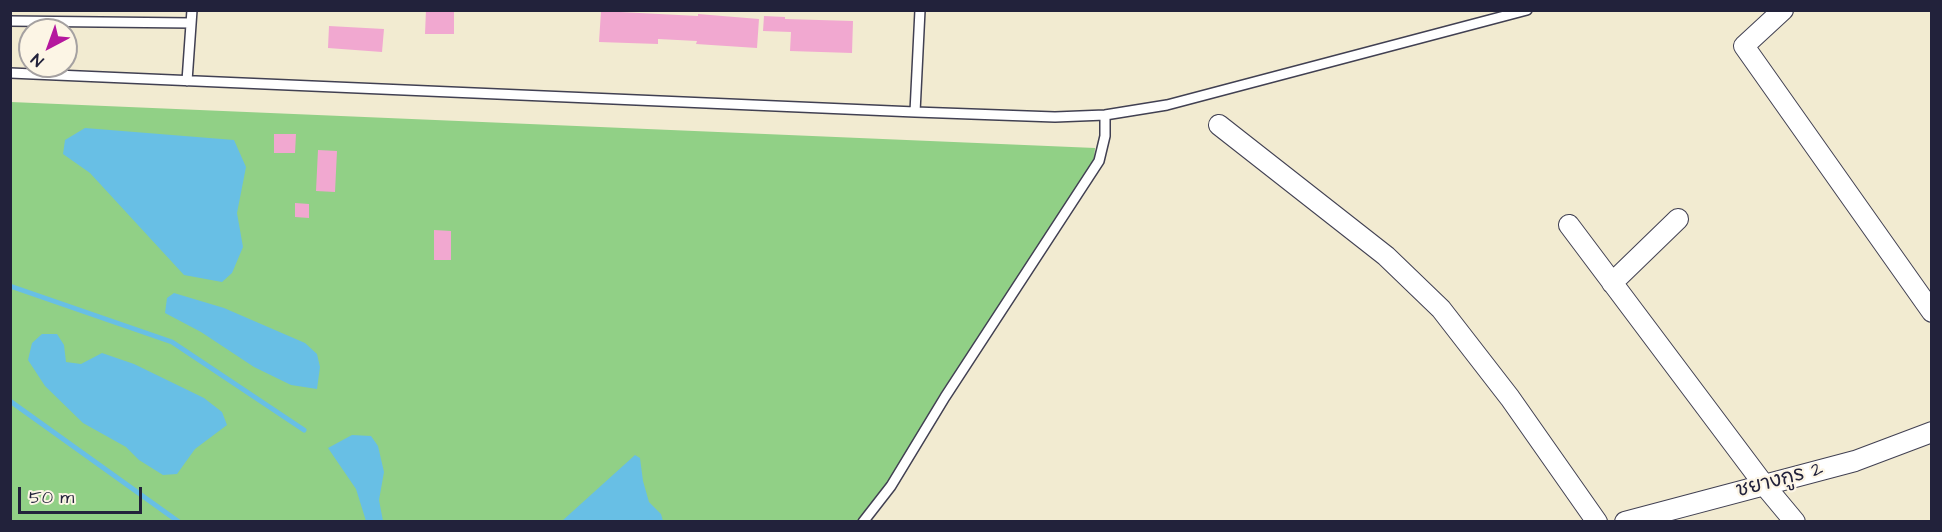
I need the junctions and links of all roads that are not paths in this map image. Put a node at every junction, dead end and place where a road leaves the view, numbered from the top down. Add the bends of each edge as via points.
1 (192, 10) edge
2 (920, 10) edge
3 (1527, 10) edge
4 (1783, 10) edge
5 (10, 21) edge
6 (191, 23) junction
7 (10, 74) edge
8 (187, 81) junction
9 (915, 112) junction
10 (1105, 115) junction
11 (1219, 125) dead end
12 (1678, 219) dead end
13 (1569, 225) dead end
14 (1611, 283) junction
15 (1932, 312) edge
16 (1932, 432) edge
17 (1765, 486) junction
18 (1662, 517) edge
19 (863, 522) edge
20 (1597, 522) edge
21 (1625, 522) edge
22 (1795, 522) edge

1 - 6 lane
2 - 9 lane
3 - 10 lane via 1167,105
4 - 15 street via 1744,46
5 - 6 lane
6 - 8 lane
7 - 8 lane
8 - 9 lane
9 - 10 lane
10 - 19 lane via 1099,161 945,396 891,486
11 - 20 street via 1386,256 1441,309 1510,398
12 - 14 street
13 - 14 street
14 - 17 street
16 - 17 street, ชยางกูร 2 via 1855,461
17 - 18 street, ชยางกูร 2
17 - 22 street
18 - 21 street, ชยางกูร 2

